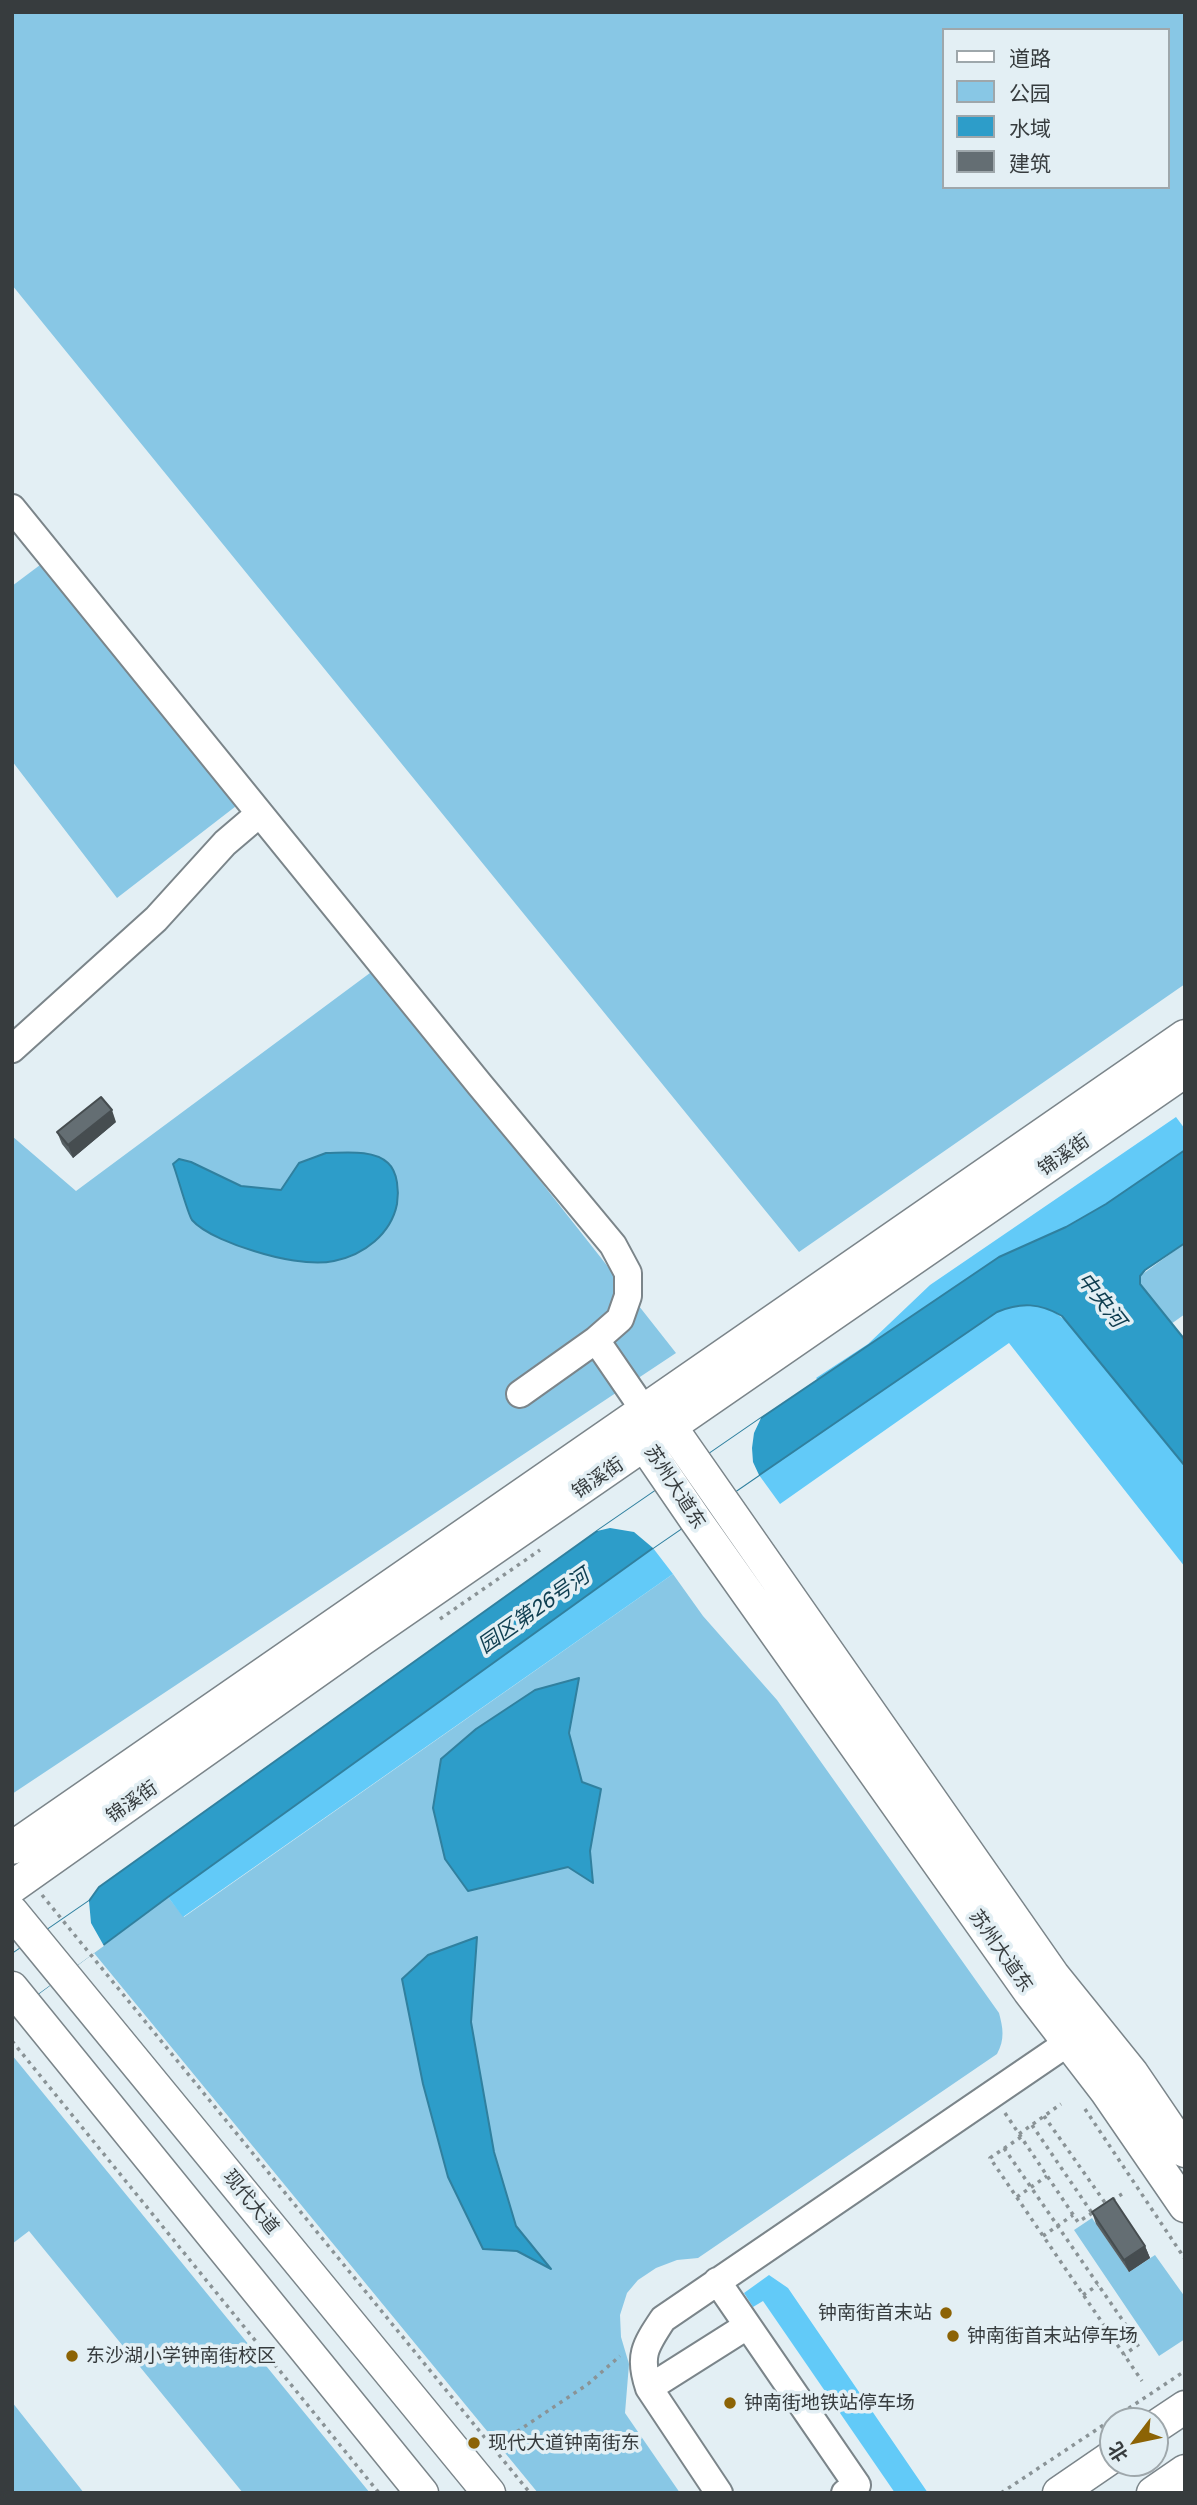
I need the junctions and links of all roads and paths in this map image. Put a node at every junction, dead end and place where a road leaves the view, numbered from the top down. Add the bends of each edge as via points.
1 (12, 508) edge
2 (259, 814) junction
3 (1185, 1035) edge
4 (12, 1049) edge
5 (1185, 1071) edge
6 (596, 1340) junction
7 (520, 1394) dead end
8 (657, 1418) junction
9 (645, 1446) junction
10 (12, 1848) edge
11 (12, 1887) edge
12 (12, 1912) edge
13 (62, 1920) dead end
14 (19, 1996) edge
15 (1080, 2035) junction
16 (12, 2041) edge
17 (1061, 2104) dead end
18 (1003, 2111) dead end
19 (1044, 2116) junction
20 (1032, 2125) junction
21 (1020, 2136) junction
22 (1004, 2148) junction
23 (1185, 2151) edge
24 (1047, 2176) junction
25 (1031, 2187) junction
26 (1122, 2193) dead end
27 (1016, 2197) junction
28 (1106, 2204) junction
29 (1185, 2206) edge
30 (1091, 2213) junction
31 (1073, 2215) junction
32 (1057, 2225) junction
33 (1043, 2236) junction
34 (717, 2281) junction
35 (1098, 2285) junction
36 (1083, 2295) junction
37 (747, 2326) junction
38 (1124, 2355) junction
39 (643, 2357) junction
40 (1185, 2371) edge
41 (1142, 2381) dead end
42 (649, 2388) junction
43 (1185, 2407) edge
44 (1169, 2418) edge
45 (503, 2441) dead end
46 (1099, 2466) edge
47 (1185, 2471) edge
48 (379, 2493) edge
49 (422, 2493) edge
50 (489, 2493) edge
51 (530, 2493) edge
52 (719, 2493) edge
53 (845, 2493) edge
54 (1001, 2493) edge
55 (1059, 2493) edge
56 (1153, 2493) edge

1 - 2 lane
2 - 4 lane via 225,843 156,919
2 - 6 lane via 613,1245 628,1273 628,1296 620,1320
3 - 8 main road, 锦溪街
5 - 8 main road, 锦溪街
6 - 7 lane
6 - 8 lane
8 - 9 main road, 苏州大道东
8 - 10 main road, 锦溪街
8 - 15 main road, 苏州大道东 via 695,1464 1053,1975
9 - 11 main road, 锦溪街
9 - 15 main road, 苏州大道东
12 - 50 main road, 现代大道
13 - 51 path
14 - 49 main road
15 - 23 main road, 苏州大道东 via 1132,2073
15 - 29 main road, 苏州大道东 via 1106,2091
15 - 34 lane
16 - 48 path
17 - 19 path
18 - 21 path
19 - 20 path
19 - 28 path
20 - 21 path
20 - 30 path
21 - 22 path
21 - 24 path
22 - 25 path
22 - 27 path via 990,2158
24 - 25 path
24 - 31 path
25 - 27 path
25 - 32 path
26 - 28 path
27 - 33 path
28 - 30 path
30 - 31 path via 1078,2222
31 - 32 path
32 - 33 path
32 - 35 path
33 - 36 path
34 - 37 lane
34 - 39 lane via 663,2319 645,2345
35 - 36 path
35 - 38 path via 1139,2344
36 - 38 path
37 - 42 lane
37 - 53 lane via 857,2485
38 - 41 path
39 - 42 lane
39 - 45 path via 621,2355 588,2384
40 - 54 path
42 - 52 lane
43 - 44 main road
46 - 55 main road
47 - 56 main road

